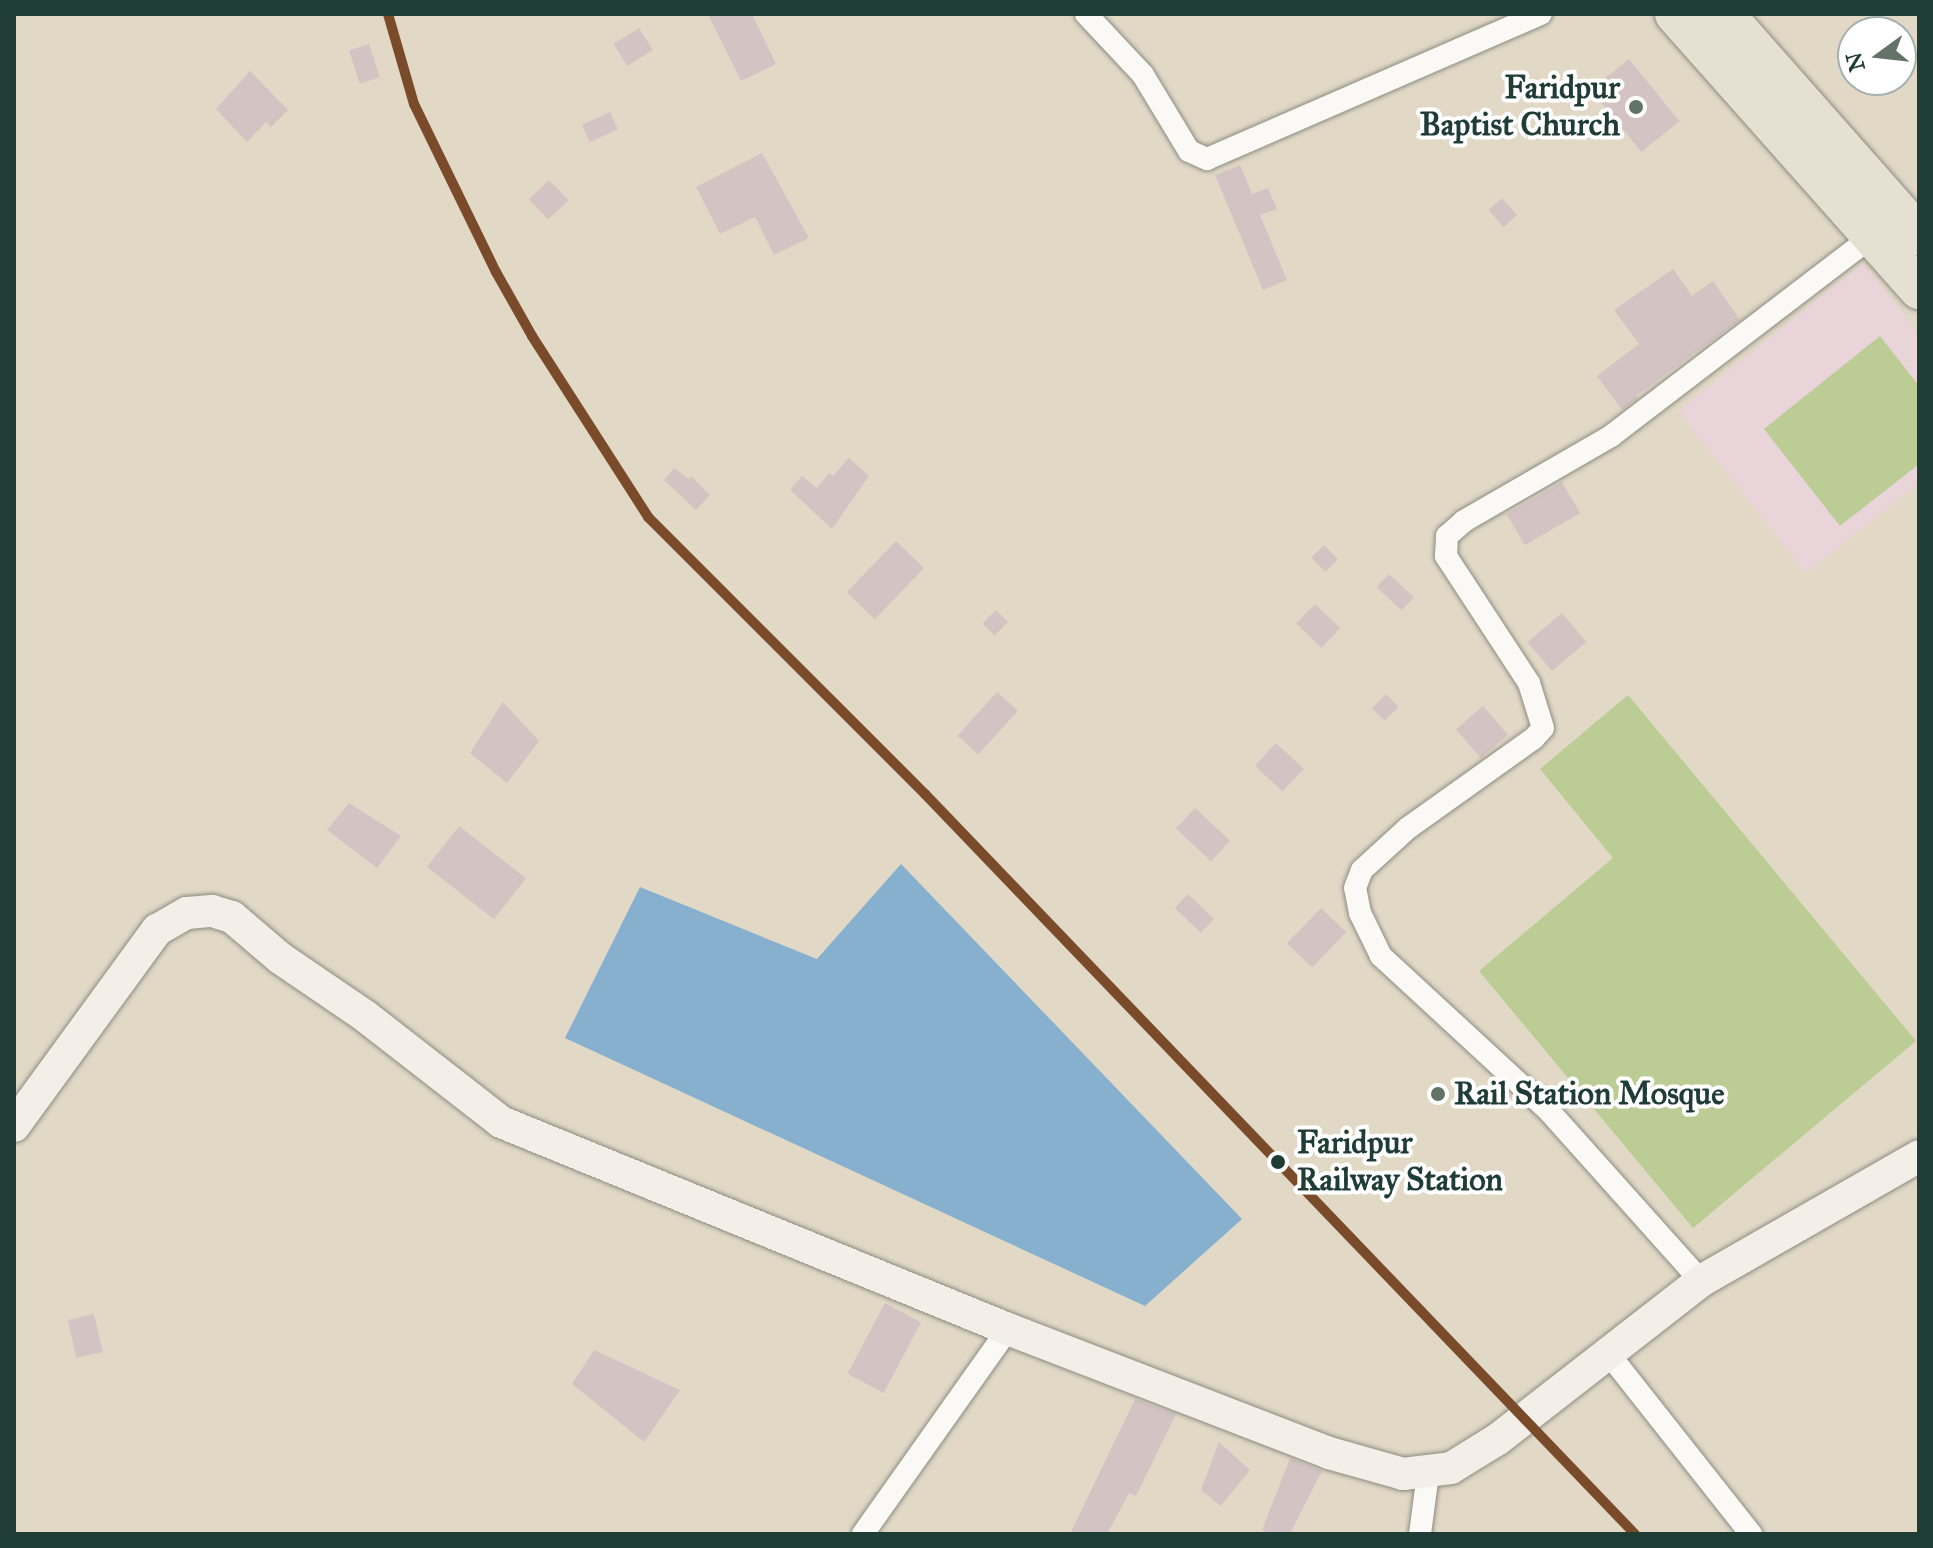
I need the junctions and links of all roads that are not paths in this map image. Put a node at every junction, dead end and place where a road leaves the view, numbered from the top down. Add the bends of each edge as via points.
1 (1086, 14) edge
2 (1541, 14) edge
3 (1675, 14) edge
4 (1724, 14) edge
5 (1919, 235) edge
6 (1870, 238) junction
7 (1919, 289) edge
8 (14, 1126) edge
9 (1919, 1156) edge
10 (1701, 1281) junction
11 (1008, 1329) junction
12 (1608, 1353) junction
13 (1428, 1473) junction
14 (863, 1534) edge
15 (1420, 1534) edge
16 (1751, 1534) edge

1 - 2 street via 1143,75 1189,151 1207,159
3 - 6 highway
4 - 5 highway
6 - 7 highway
6 - 10 street via 1611,436 1447,536 1446,556 1457,579 1529,683 1543,728 1408,828 1362,870 1355,888 1360,913 1381,956 1550,1112
8 - 11 street via 157,930 187,913 212,911 232,917 501,1122
9 - 10 street
10 - 12 street
11 - 13 street via 1329,1453 1403,1474
11 - 14 street
12 - 13 street via 1498,1439 1451,1468
12 - 16 street
13 - 15 street

